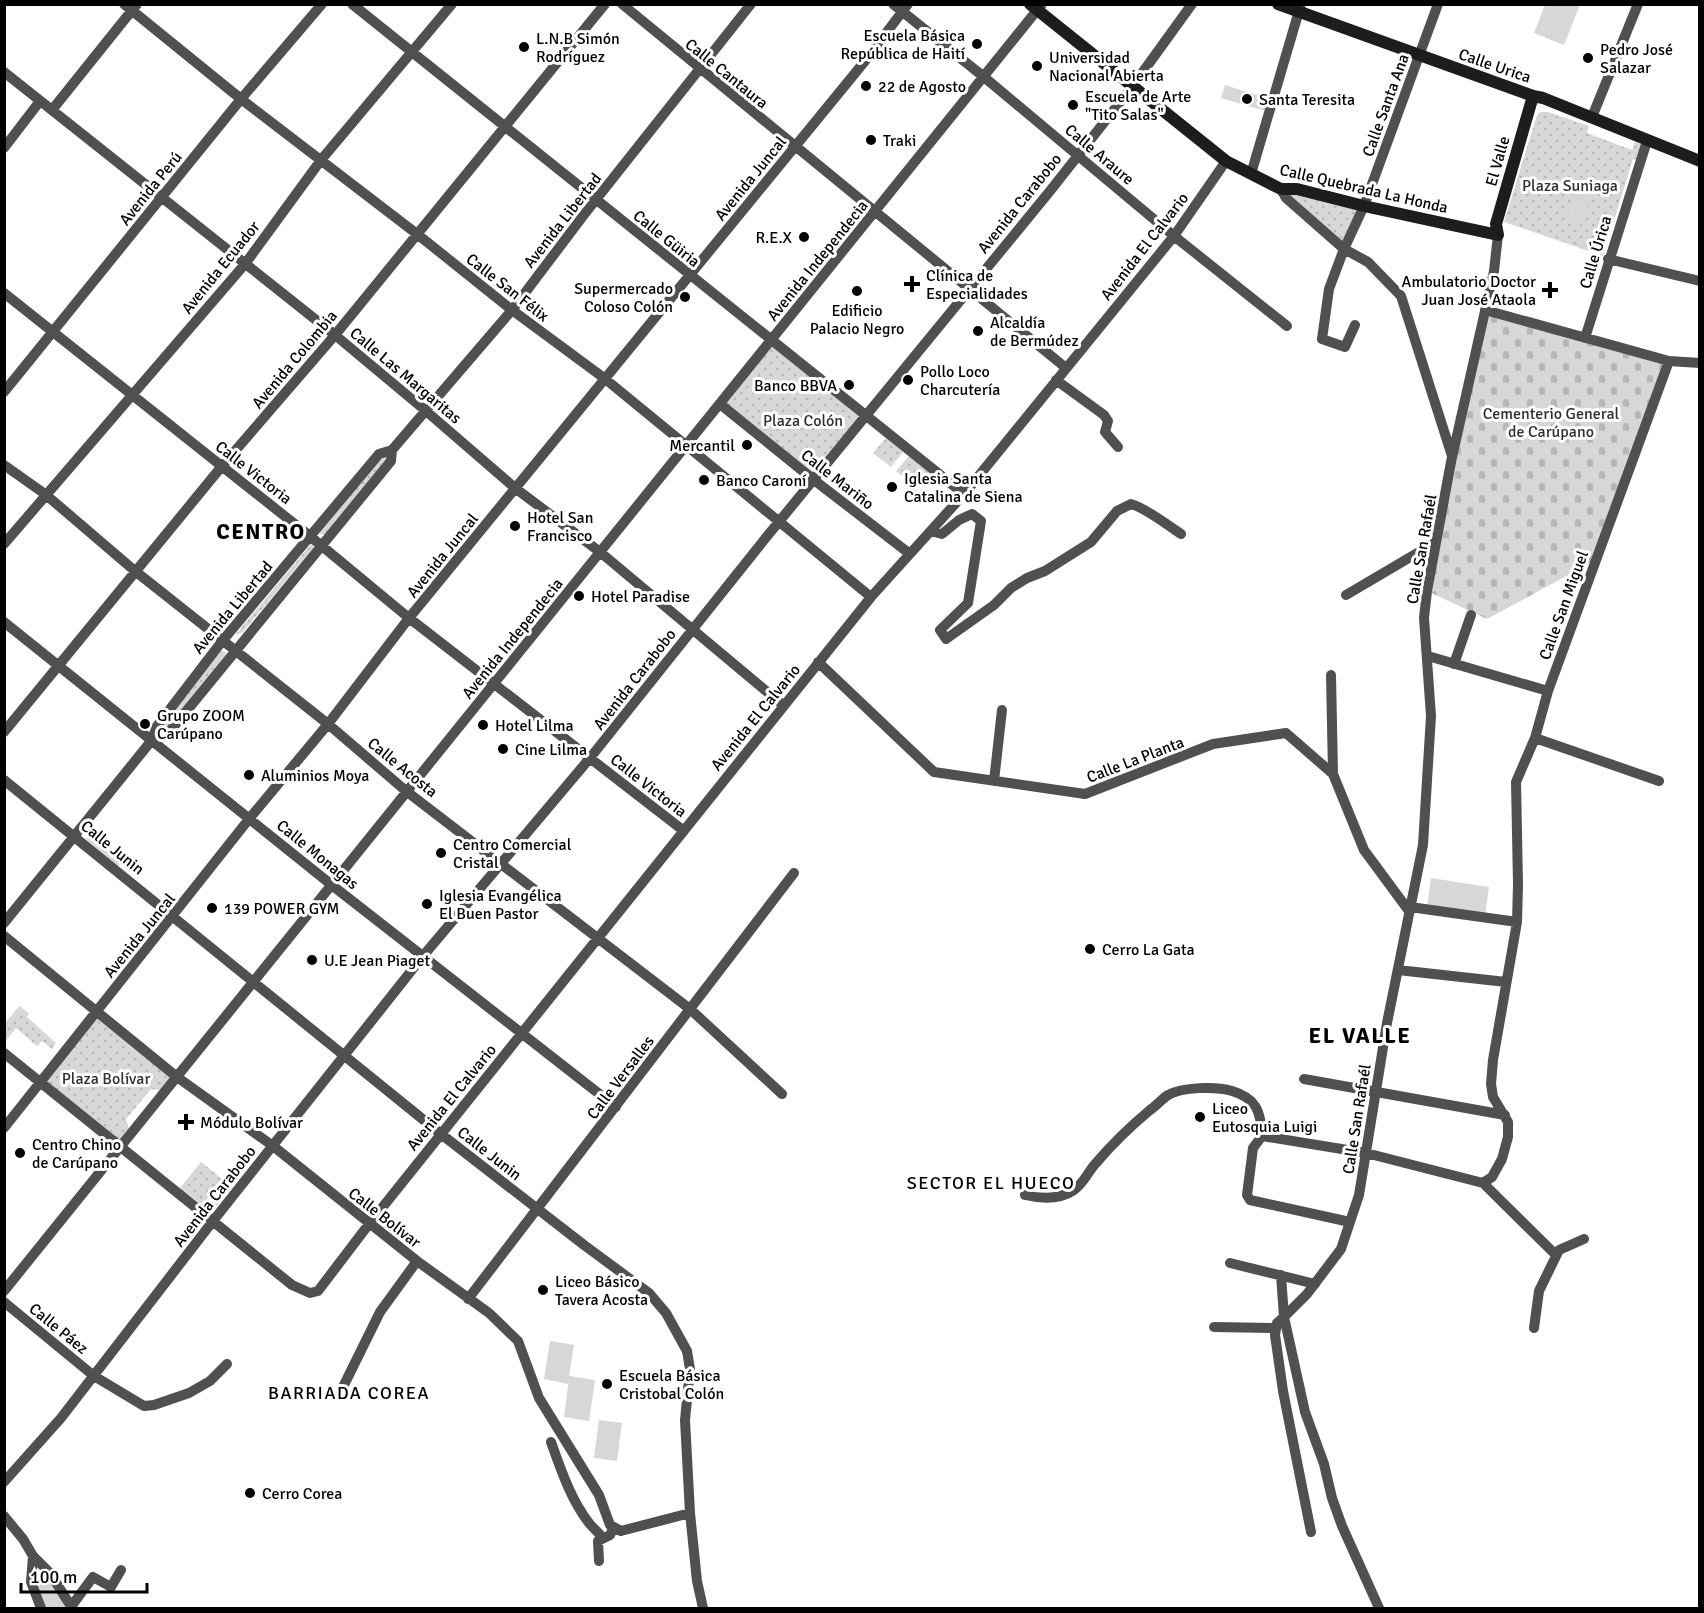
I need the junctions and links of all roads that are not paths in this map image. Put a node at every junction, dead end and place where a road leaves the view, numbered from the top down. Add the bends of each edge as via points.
1 (322, 4) edge
2 (352, 4) edge
3 (452, 4) edge
4 (605, 4) edge
5 (622, 4) edge
6 (751, 4) edge
7 (1192, 4) edge
8 (1278, 4) edge
9 (1438, 4) edge
10 (1638, 4) edge
11 (1037, 6) edge
12 (131, 7) edge
13 (901, 7) edge
14 (1300, 8) edge
15 (411, 52) junction
16 (1419, 57) junction
17 (699, 70) junction
18 (4, 72) edge
19 (984, 76) junction
20 (1132, 87) junction
21 (1533, 96) junction
22 (241, 99) junction
23 (40, 101) junction
24 (52, 110) junction
25 (1592, 117) junction
26 (504, 127) junction
27 (1647, 141) junction
28 (795, 147) junction
29 (4, 148) edge
30 (1078, 154) junction
31 (321, 160) junction
32 (1226, 161) junction
33 (1700, 161) edge
34 (1251, 174) junction
35 (1281, 189) junction
36 (161, 197) junction
37 (596, 200) junction
38 (1364, 206) junction
39 (874, 213) junction
40 (417, 234) junction
41 (1498, 235) junction
42 (1174, 236) junction
43 (1344, 249) junction
44 (1608, 259) junction
45 (245, 264) junction
46 (690, 275) junction
47 (1700, 281) edge
48 (969, 289) junction
49 (4, 293) edge
50 (512, 310) junction
51 (1485, 310) junction
52 (1355, 325) dead end
53 (1287, 327) dead end
54 (53, 331) junction
55 (334, 335) junction
56 (1585, 338) junction
57 (771, 341) junction
58 (1669, 361) junction
59 (1700, 363) edge
60 (1066, 368) junction
61 (604, 378) junction
62 (1056, 380) junction
63 (4, 392) edge
64 (132, 394) junction
65 (720, 404) junction
66 (426, 411) junction
67 (866, 416) junction
68 (686, 446) junction
69 (1118, 447) dead end
70 (393, 450) junction
71 (1452, 457) junction
72 (4, 465) edge
73 (222, 466) junction
74 (814, 480) junction
75 (515, 488) junction
76 (964, 494) junction
77 (45, 495) junction
78 (779, 522) junction
79 (931, 531) junction
80 (1181, 534) dead end
81 (311, 537) junction
82 (1436, 542) junction
83 (4, 544) edge
84 (321, 545) junction
85 (600, 552) junction
86 (910, 554) junction
87 (135, 571) junction
88 (1346, 595) dead end
89 (871, 597) junction
90 (1470, 615) dead end
91 (410, 618) junction
92 (4, 622) edge
93 (692, 629) junction
94 (223, 640) junction
95 (235, 650) junction
96 (1428, 656) junction
97 (818, 662) junction
98 (1454, 664) junction
99 (58, 665) junction
100 (1331, 675) dead end
101 (495, 683) junction
102 (1548, 691) junction
103 (784, 706) junction
104 (1002, 710) dead end
105 (328, 724) junction
106 (4, 732) edge
107 (1535, 738) junction
108 (152, 740) junction
109 (590, 758) junction
110 (1333, 774) junction
111 (4, 780) edge
112 (994, 781) junction
113 (1659, 781) dead end
114 (406, 791) junction
115 (249, 819) junction
116 (684, 831) junction
117 (74, 835) junction
118 (503, 864) junction
119 (794, 873) dead end
120 (333, 886) junction
121 (1410, 909) junction
122 (174, 916) junction
123 (1516, 922) junction
124 (4, 923) edge
125 (4, 936) edge
126 (597, 938) junction
127 (423, 956) junction
128 (1398, 970) junction
129 (254, 982) junction
130 (1506, 982) junction
131 (690, 1009) junction
132 (97, 1010) junction
133 (522, 1032) junction
134 (4, 1053) edge
135 (344, 1054) junction
136 (177, 1077) junction
137 (1304, 1079) dead end
138 (41, 1083) junction
139 (1376, 1092) junction
140 (782, 1094) dead end
141 (616, 1107) junction
142 (1505, 1115) junction
143 (4, 1128) edge
144 (441, 1134) junction
145 (1262, 1136) junction
146 (273, 1146) junction
147 (120, 1148) junction
148 (1366, 1153) junction
149 (1483, 1183) junction
150 (1025, 1195) dead end
151 (538, 1210) junction
152 (213, 1221) junction
153 (1350, 1222) junction
154 (369, 1224) junction
155 (1584, 1239) dead end
156 (1556, 1255) junction
157 (417, 1261) junction
158 (1230, 1263) dead end
159 (1281, 1275) junction
160 (1315, 1284) junction
161 (4, 1291) edge
162 (468, 1299) junction
163 (4, 1302) edge
164 (1284, 1317) junction
165 (1214, 1327) dead end
166 (1276, 1328) junction
167 (1534, 1329) dead end
168 (227, 1364) dead end
169 (94, 1376) junction
170 (343, 1387) dead end
171 (551, 1442) dead end
172 (4, 1482) edge
173 (690, 1513) junction
174 (4, 1516) edge
175 (614, 1527) junction
176 (1311, 1532) dead end
177 (602, 1537) junction
178 (33, 1556) junction
179 (598, 1561) dead end
180 (121, 1570) dead end
181 (41, 1608) edge
182 (71, 1608) edge
183 (703, 1608) edge
184 (1379, 1608) edge

1 - 22 street, Avenida Perú
2 - 15 street, Calle Güiria
3 - 15 street, Avenida Ecuador
4 - 26 street, Avenida Colombia
5 - 17 street, Calle Cantaura
6 - 17 street, Avenida Libertad
7 - 20 street, Avenida Carabobo
8 - 14 main road, Calle Urica
9 - 16 street, Calle Santa Ana
10 - 25 street
11 - 19 street, Avenida Independecia
11 - 20 main road, Calle Quebrada La Honda
12 - 22 street, Calle San Félix
12 - 24 street
13 - 19 street, Calle Araure
13 - 28 street, Avenida Juncal
14 - 16 main road, Calle Urica
14 - 34 street
15 - 26 street, Calle Güiria
15 - 31 street, Avenida Ecuador
16 - 21 main road, Calle Urica
16 - 38 street, Calle Santa Ana
17 - 28 street, Calle Cantaura
17 - 37 street, Avenida Libertad
18 - 23 street, Calle Las Margaritas
19 - 30 street, Calle Araure
19 - 39 street, Avenida Independecia
20 - 30 street, Avenida Carabobo
20 - 32 main road, Calle Quebrada La Honda
21 - 25 main road, Calle Urica
21 - 41 main road, El Valle via 1496,224
22 - 31 street, Calle San Félix
22 - 36 street, Avenida Perú
23 - 24 street, Calle Las Margaritas
23 - 29 street
24 - 36 street, Calle Las Margaritas
25 - 27 main road, Calle Urica
26 - 37 street, Calle Güiria
26 - 40 street, Avenida Colombia
27 - 33 main road, Calle Urica
27 - 44 street, Calle Úrica
28 - 39 street, Calle Cantaura
28 - 46 street, Avenida Juncal
30 - 42 street, Calle Araure
30 - 48 street, Avenida Carabobo
31 - 40 street, Calle San Félix
31 - 45 street, Avenida Ecuador
32 - 34 main road, Calle Quebrada La Honda
32 - 42 street, Avenida El Calvario
34 - 35 main road, Calle Quebrada La Honda
35 - 38 main road, Calle Quebrada La Honda via 1298,189
35 - 43 street, Calle San Rafaél
36 - 45 street, Calle Las Margaritas
36 - 54 street, Avenida Perú
37 - 46 street, Calle Güiria
37 - 50 street, Avenida Libertad
38 - 41 main road, Calle Quebrada La Honda
38 - 43 street, Calle Santa Ana
39 - 48 street, Calle Cantaura
39 - 57 street, Avenida Independecia
40 - 50 street, Calle San Félix
40 - 55 street, Avenida Colombia
41 - 51 street, Calle San Rafaél
42 - 53 street, Calle Araure
42 - 60 street, Avenida El Calvario
43 - 52 street, Calle Santa Ana via 1329,289 1322,339 1346,347
43 - 71 street, Calle San Rafaél via 1368,262 1401,296
44 - 47 street
44 - 56 street, Calle Úrica
45 - 55 street, Calle Las Margaritas
45 - 64 street, Avenida Ecuador
46 - 57 street, Calle Güiria
46 - 61 street, Avenida Juncal
48 - 60 street, Calle Cantaura
48 - 67 street, Avenida Carabobo
49 - 54 street, Calle Victoria
50 - 61 street, Calle San Félix
50 - 66 street, Avenida Libertad
51 - 56 street
51 - 71 street, Calle San Rafaél
54 - 63 street, Avenida Perú
54 - 64 street, Calle Victoria
55 - 66 street, Calle Las Margaritas
55 - 73 street, Avenida Colombia
56 - 58 street
57 - 65 street, Avenida Independecia
57 - 67 street, Calle Güiria
58 - 59 street
58 - 102 street, Calle San Miguel
60 - 62 street, Avenida El Calvario
61 - 68 street, Calle San Félix
61 - 75 street, Avenida Juncal
62 - 69 street via 1104,415 1108,421 1105,432
62 - 76 street, Avenida El Calvario
64 - 73 street, Calle Victoria
64 - 77 street, Avenida Ecuador
65 - 68 street, Avenida Independecia
65 - 74 street, Calle Mariño
66 - 70 street, Avenida Libertad
66 - 75 street, Calle Las Margaritas
67 - 74 street, Avenida Carabobo
67 - 76 street, Calle Güiria
68 - 78 street, Calle San Félix
68 - 85 street, Avenida Independecia
70 - 81 street, Avenida Libertad via 379,454
70 - 84 street, Avenida Libertad via 391,461
71 - 82 street, Calle San Rafaél
72 - 77 street, Calle Acosta
73 - 81 street, Calle Victoria
73 - 87 street, Avenida Colombia
74 - 78 street, Avenida Carabobo
74 - 86 street, Calle Mariño
75 - 85 street, Calle Las Margaritas
75 - 91 street, Avenida Juncal
76 - 79 street, Avenida El Calvario
77 - 83 street, Avenida Ecuador
77 - 87 street, Calle Acosta
78 - 89 street, Calle San Félix
78 - 93 street, Avenida Carabobo
79 - 80 street via 942,534 972,514 981,521 968,603 940,630 946,639 1011,588 1091,542 1117,511 1131,504
79 - 86 street, Avenida El Calvario
81 - 84 street, Calle Victoria
81 - 94 street, Avenida Libertad
82 - 88 street
82 - 96 street, Calle San Rafaél via 1424,618
84 - 91 street, Calle Victoria
84 - 95 street, Avenida Libertad
85 - 93 street, Calle Las Margaritas
85 - 101 street, Avenida Independecia
86 - 89 street, Avenida El Calvario
87 - 94 street, Calle Acosta
87 - 99 street, Avenida Colombia
89 - 97 street, Avenida El Calvario
90 - 98 street
91 - 101 street, Calle Victoria
91 - 105 street, Avenida Juncal
92 - 99 street, Calle Monagas
93 - 103 street, Calle Las Margaritas
93 - 109 street, Avenida Carabobo
94 - 95 street, Calle Acosta
94 - 108 street, Avenida Libertad via 157,726
95 - 105 street, Calle Acosta
95 - 108 street, Avenida Libertad via 166,736
96 - 98 street
96 - 121 street, Calle San Rafaél via 1431,717 1423,845
97 - 103 street, Avenida El Calvario
97 - 112 street, Calle La Planta via 934,772
98 - 102 street
99 - 106 street, Avenida Colombia
99 - 108 street, Calle Monagas
100 - 110 street
101 - 109 street, Calle Victoria
101 - 114 street, Avenida Independecia
102 - 107 street, Calle San Miguel
103 - 116 street, Avenida El Calvario
104 - 112 street
105 - 114 street, Calle Acosta
105 - 115 street, Avenida Juncal
107 - 113 street
107 - 123 street, Calle San Miguel via 1516,782
108 - 115 street, Calle Monagas
108 - 117 street, Avenida Libertad
109 - 116 street, Calle Victoria
109 - 118 street, Avenida Carabobo
110 - 112 street, Calle La Planta via 1286,733 1213,744 1085,794
110 - 121 street, Calle La Planta via 1364,850
111 - 117 street, Calle Junin
114 - 118 street, Calle Acosta
114 - 120 street, Avenida Independecia
115 - 120 street, Calle Monagas
115 - 122 street, Avenida Juncal
116 - 126 street, Avenida El Calvario
117 - 122 street, Calle Junin
117 - 124 street, Avenida Libertad
118 - 126 street, Calle Acosta
118 - 127 street, Avenida Carabobo
119 - 131 street, Calle Versalles
120 - 127 street, Calle Monagas
120 - 129 street, Avenida Independecia
121 - 123 street
121 - 128 street, Calle San Rafaél
122 - 129 street, Calle Junin
122 - 132 street, Avenida Juncal
123 - 130 street, Calle San Miguel
125 - 132 street, Calle Bolívar
126 - 131 street, Calle Acosta
126 - 133 street, Avenida El Calvario
127 - 133 street, Calle Monagas
127 - 135 street, Avenida Carabobo
128 - 130 street
128 - 139 street, Calle San Rafaél
129 - 135 street, Calle Junin
129 - 136 street, Avenida Independecia
130 - 142 street, Calle San Miguel via 1491,1084 1493,1097
131 - 140 street, Calle Acosta
131 - 141 street, Calle Versalles
132 - 136 street, Calle Bolívar
132 - 138 street, Avenida Juncal
133 - 141 street, Calle Monagas
133 - 144 street, Avenida El Calvario
134 - 138 street
135 - 144 street, Calle Junin
135 - 146 street, Avenida Carabobo
136 - 146 street, Calle Bolívar
136 - 147 street, Avenida Independecia
137 - 139 street
138 - 143 street, Avenida Juncal
138 - 147 street
139 - 142 street
139 - 148 street, Calle San Rafaél
141 - 151 street, Calle Versalles
142 - 149 street via 1508,1137 1502,1159 1492,1177
144 - 151 street, Calle Junin
144 - 154 street, Avenida El Calvario
145 - 148 street
145 - 150 street via 1257,1106 1241,1094 1226,1089 1183,1090 1168,1095 1138,1121 1073,1191 1058,1197
145 - 153 street via 1253,1148 1247,1195 1250,1200
146 - 152 street, Avenida Carabobo
146 - 154 street, Calle Bolívar
147 - 152 street
147 - 161 street, Avenida Independecia
148 - 149 street
148 - 153 street, Calle San Rafaél
149 - 156 street
151 - 162 street, Calle Versalles
151 - 173 street, Calle Junin via 649,1293 666,1312 687,1351 690,1370 685,1420
152 - 154 street, Avenida El Calvario via 292,1285 310,1293 318,1291
152 - 169 street, Avenida Carabobo
153 - 160 street, Calle San Rafaél via 1341,1250
154 - 157 street, Calle Bolívar
155 - 156 street
156 - 167 street via 1539,1291
157 - 162 street, Calle Bolívar
157 - 170 street via 380,1312
158 - 159 street
159 - 160 street
159 - 164 street
160 - 164 street, Calle San Rafaél
162 - 175 street, Calle Bolívar via 518,1341 539,1398 599,1495
163 - 169 street, Calle Páez
164 - 166 street, Calle San Rafaél
164 - 184 street via 1305,1412 1332,1498
165 - 166 street
166 - 176 street via 1283,1391
168 - 169 street, Calle Páez via 210,1381 189,1393 144,1406
169 - 172 street, Avenida Carabobo
171 - 177 street via 572,1494
173 - 175 street via 621,1531
173 - 183 street, Calle Junin
174 - 178 street
175 - 177 street via 610,1535
177 - 179 street via 598,1541
178 - 181 street via 32,1582
178 - 182 street via 50,1573
180 - 182 street via 111,1587 93,1577

